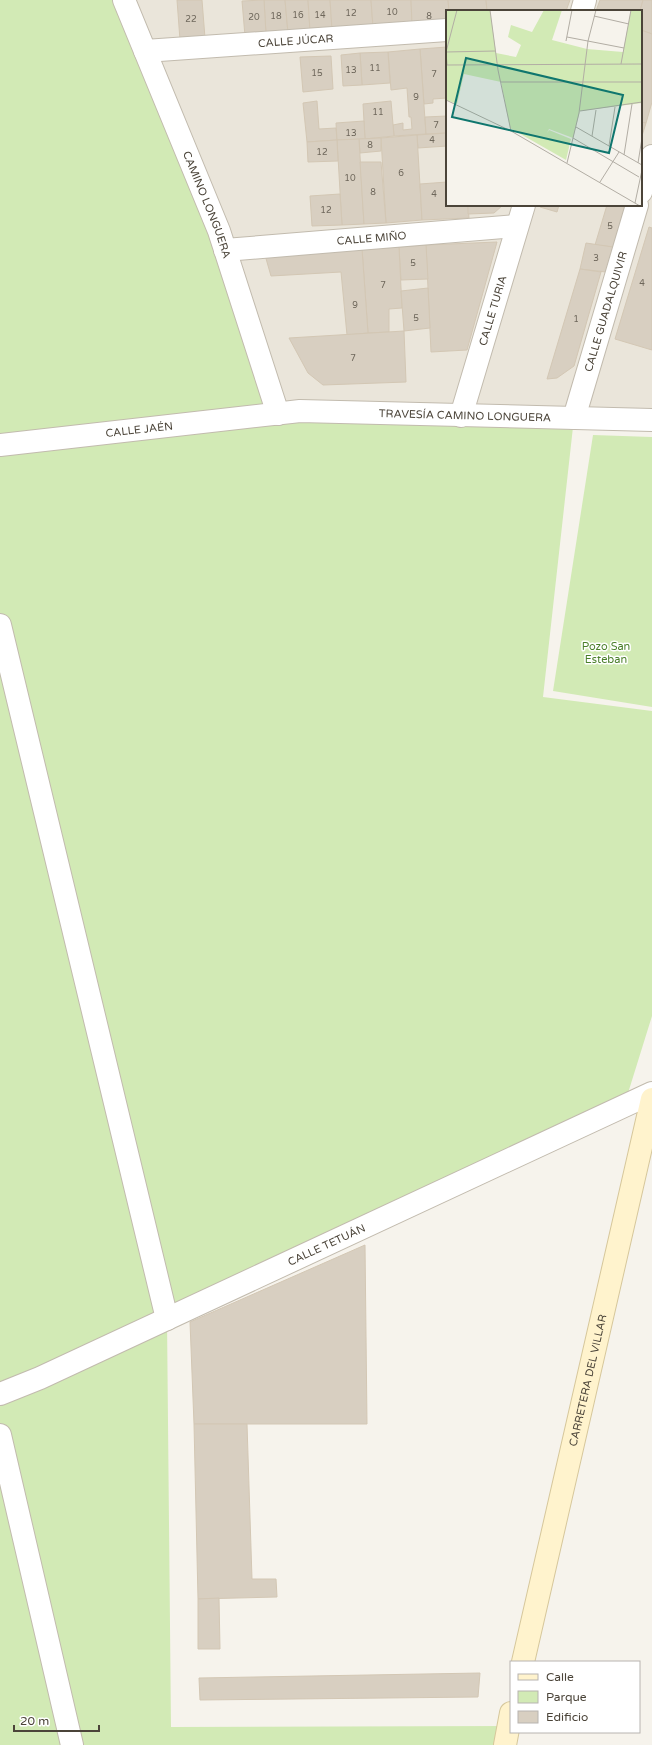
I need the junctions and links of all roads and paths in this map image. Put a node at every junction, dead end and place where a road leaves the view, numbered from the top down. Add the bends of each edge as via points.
1 (124, 0) edge
2 (585, 0) edge
3 (582, 10) edge
4 (446, 30) edge
5 (145, 51) junction
6 (652, 156) edge
7 (642, 189) edge
8 (524, 206) edge
9 (637, 206) edge
10 (518, 226) junction
11 (225, 250) junction
12 (278, 414) junction
13 (461, 416) junction
14 (574, 418) junction
15 (652, 420) edge
16 (0, 445) edge
17 (0, 625) edge
18 (652, 1093) edge
19 (652, 1099) edge
20 (167, 1319) junction
21 (0, 1394) edge
22 (0, 1435) edge
23 (523, 1661) edge
24 (510, 1719) edge
25 (72, 1745) edge
26 (505, 1745) edge

1 - 5 street, CAMINO LONGUERA
2 - 3 street
4 - 5 street, CALLE JÚCAR
5 - 11 street, CAMINO LONGUERA
6 - 7 street
8 - 10 street, CALLE TURIA
9 - 14 street, CALLE GUADALQUIVIR
10 - 11 street, CALLE MIÑO
10 - 13 street, CALLE TURIA
11 - 12 street, CAMINO LONGUERA
12 - 13 street, TRAVESÍA CAMINO LONGUERA via 300,411
12 - 16 street, CALLE JAÉN
13 - 14 street, TRAVESÍA CAMINO LONGUERA
14 - 15 street, TRAVESÍA CAMINO LONGUERA
17 - 20 street
18 - 20 street, CALLE TETUÁN
19 - 23 street, CARRETERA DEL VILLAR
20 - 21 street, CALLE TETUÁN
22 - 25 street
24 - 26 street

